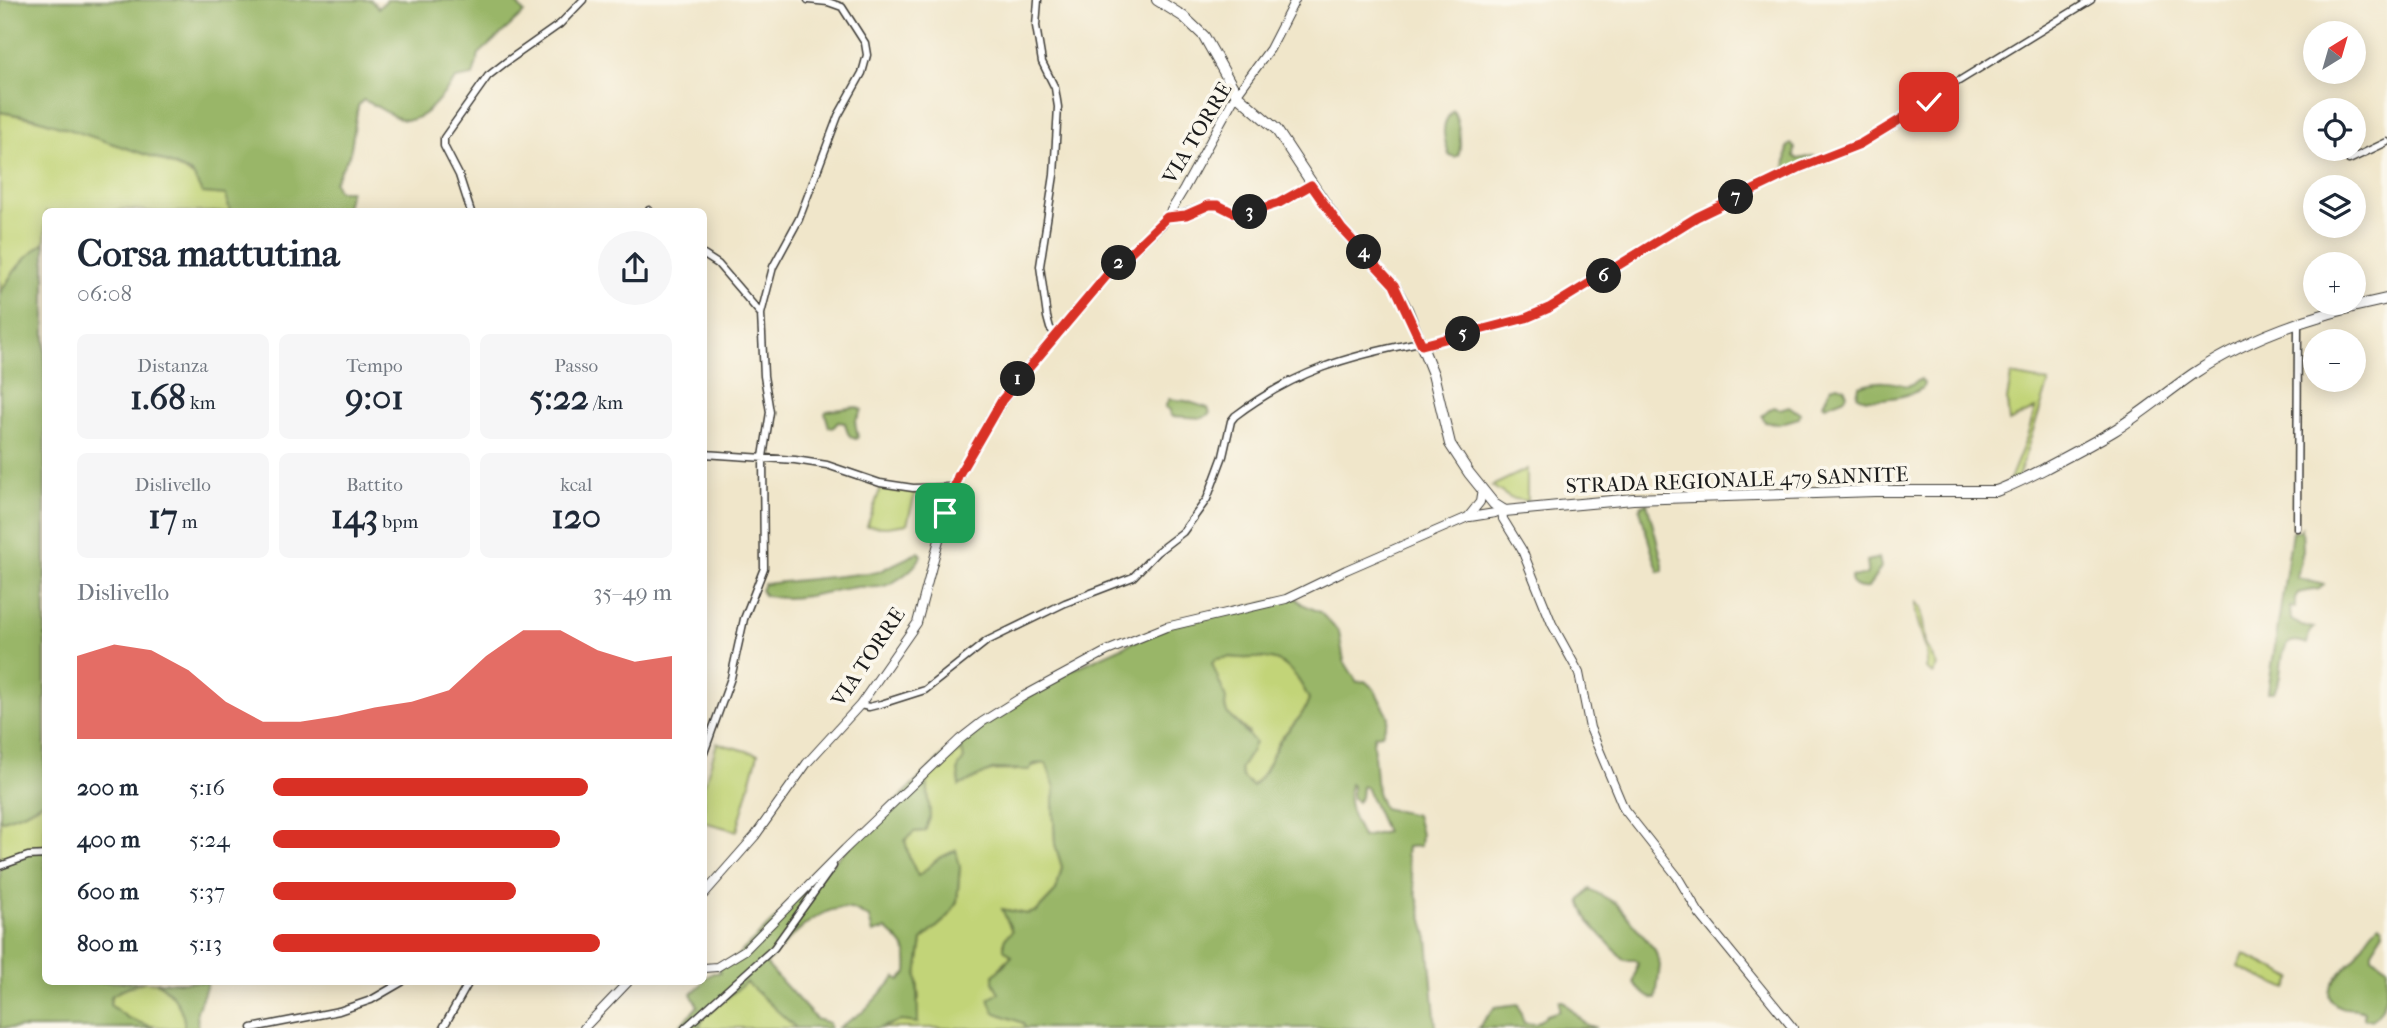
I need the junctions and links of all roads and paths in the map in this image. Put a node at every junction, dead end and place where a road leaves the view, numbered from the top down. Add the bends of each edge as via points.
1 (583, 0) edge
2 (808, 0) edge
3 (1038, 0) edge
4 (1157, 0) edge
5 (1295, 0) edge
6 (2091, 0) edge
7 (1237, 95) junction
8 (2387, 142) edge
9 (2366, 152) edge
10 (1311, 185) junction
11 (470, 208) edge
12 (1167, 217) junction
13 (707, 257) edge
14 (2387, 299) edge
15 (761, 314) junction
16 (2298, 323) junction
17 (1057, 336) junction
18 (1421, 344) junction
19 (707, 454) edge
20 (764, 457) junction
21 (953, 487) junction
22 (1482, 489) junction
23 (1502, 509) junction
24 (1468, 517) junction
25 (2297, 528) dead end
26 (860, 705) junction
27 (707, 745) edge
28 (42, 855) edge
29 (831, 863) junction
30 (0, 866) edge
31 (707, 891) edge
32 (707, 968) edge
33 (397, 985) edge
34 (467, 985) edge
35 (625, 985) edge
36 (252, 1028) edge
37 (443, 1028) edge
38 (584, 1028) edge
39 (685, 1028) edge
40 (1793, 1028) edge

1 - 11 street via 560,24 488,76 444,138
2 - 15 street via 842,7 865,43 867,55 799,219 773,267
3 - 17 street via 1036,26 1042,62 1055,88 1058,107 1054,175 1040,265 1047,317
4 - 7 main road via 1204,36
5 - 7 main road, VIA TORRE via 1270,49
6 - 18 street via 1891,127 1697,217 1549,308
7 - 10 main road via 1276,129
7 - 12 main road, VIA TORRE
8 - 9 street
10 - 12 street via 1279,203 1245,214 1209,205
10 - 18 main road via 1342,229 1394,285
12 - 17 main road, VIA TORRE via 1108,274
13 - 15 street
14 - 16 main road, STRADA REGIONALE 479 SANNITE
15 - 20 street via 769,412
16 - 23 main road, STRADA REGIONALE 479 SANNITE via 2253,341 2201,370 2115,430 1996,491 1647,499 1513,512
16 - 25 street
17 - 21 main road, VIA TORRE via 990,416
18 - 22 main road via 1450,444
18 - 26 street via 1328,364 1287,382 1231,421 1207,499 1183,532 1133,577 987,641 925,690 869,707
19 - 20 street
20 - 21 street via 827,464 880,483
20 - 27 street via 764,568
21 - 26 main road, VIA TORRE via 917,623
22 - 23 main road
22 - 24 main road via 1480,502
23 - 24 main road
23 - 40 main road via 1552,624 1579,673 1590,728 1625,809 1699,913
24 - 29 main road via 1286,599 1166,627 1067,672 971,729
26 - 31 main road, VIA TORRE via 807,763 755,836
28 - 30 street
29 - 32 main road via 745,950 718,967
29 - 39 street via 831,870 774,948
33 - 36 street via 339,1011
34 - 37 street
35 - 38 main road

